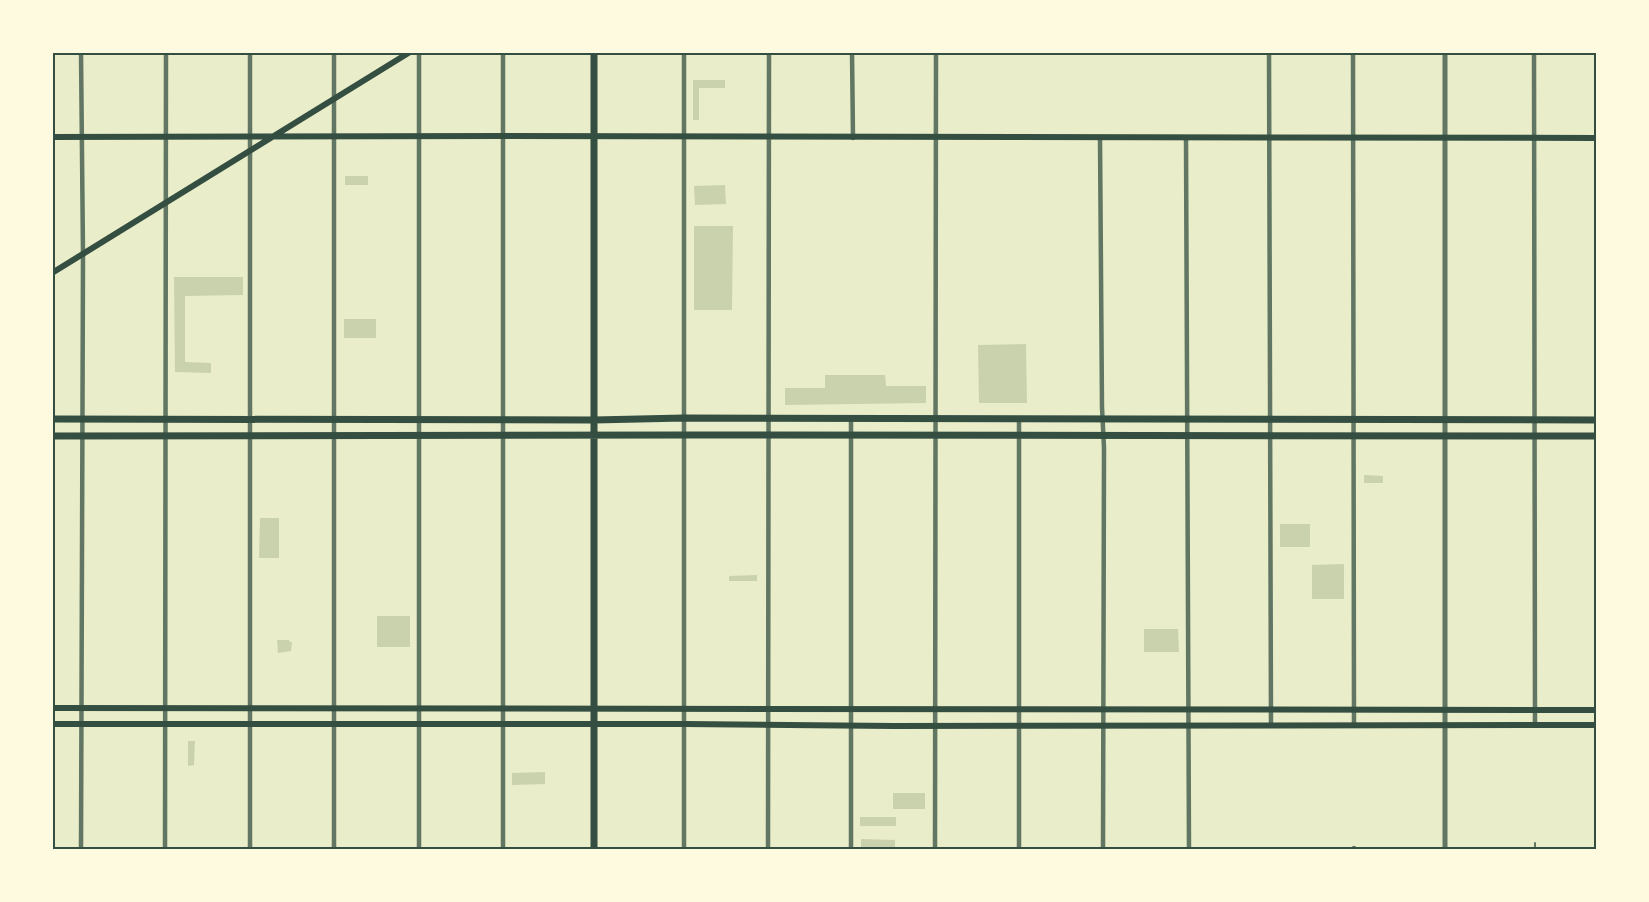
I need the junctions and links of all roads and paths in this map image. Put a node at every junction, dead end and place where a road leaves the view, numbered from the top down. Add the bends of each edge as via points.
1 (81, 52) edge
2 (166, 52) edge
3 (250, 52) edge
4 (334, 52) edge
5 (410, 52) edge
6 (419, 52) edge
7 (503, 52) edge
8 (594, 52) edge
9 (684, 52) edge
10 (769, 52) edge
11 (852, 52) edge
12 (936, 52) edge
13 (1269, 52) edge
14 (1353, 52) edge
15 (1445, 52) edge
16 (1534, 52) edge
17 (334, 99) junction
18 (503, 136) junction
19 (594, 136) junction
20 (52, 137) edge
21 (81, 137) junction
22 (166, 137) junction
23 (250, 137) junction
24 (272, 137) junction
25 (418, 137) junction
26 (684, 137) junction
27 (769, 137) junction
28 (334, 138) junction
29 (853, 138) junction
30 (937, 138) junction
31 (1100, 138) junction
32 (1186, 138) junction
33 (1270, 138) junction
34 (1354, 138) junction
35 (1445, 138) junction
36 (1534, 138) junction
37 (1596, 138) edge
38 (250, 151) junction
39 (165, 203) junction
40 (82, 255) junction
41 (52, 273) edge
42 (684, 418) junction
43 (52, 419) edge
44 (81, 419) junction
45 (165, 419) junction
46 (250, 419) junction
47 (334, 419) junction
48 (503, 419) junction
49 (768, 419) junction
50 (851, 419) junction
51 (1019, 419) junction
52 (1102, 419) junction
53 (1270, 419) junction
54 (419, 420) junction
55 (594, 420) junction
56 (935, 420) junction
57 (1187, 420) junction
58 (1354, 420) junction
59 (1444, 420) junction
60 (1535, 420) junction
61 (1596, 420) edge
62 (250, 435) junction
63 (334, 435) junction
64 (503, 435) junction
65 (594, 435) junction
66 (684, 435) junction
67 (851, 435) junction
68 (935, 435) junction
69 (52, 436) edge
70 (81, 436) junction
71 (165, 436) junction
72 (419, 436) junction
73 (768, 436) junction
74 (1019, 436) junction
75 (1103, 436) junction
76 (1187, 436) junction
77 (1270, 436) junction
78 (1354, 436) junction
79 (1444, 436) junction
80 (1535, 436) junction
81 (1596, 436) edge
82 (52, 708) edge
83 (418, 708) junction
84 (81, 709) junction
85 (166, 709) junction
86 (250, 709) junction
87 (334, 709) junction
88 (503, 709) junction
89 (594, 709) junction
90 (684, 709) junction
91 (851, 709) junction
92 (935, 709) junction
93 (1019, 709) junction
94 (1103, 709) junction
95 (768, 710) junction
96 (1188, 710) junction
97 (1271, 710) junction
98 (1354, 710) junction
99 (1445, 710) junction
100 (1535, 710) junction
101 (1596, 710) edge
102 (52, 724) edge
103 (82, 724) junction
104 (418, 724) junction
105 (684, 724) junction
106 (166, 725) junction
107 (250, 725) junction
108 (334, 725) junction
109 (503, 725) junction
110 (594, 725) junction
111 (768, 725) junction
112 (1271, 725) junction
113 (1354, 725) junction
114 (1445, 725) junction
115 (1535, 725) junction
116 (1596, 725) edge
117 (851, 726) junction
118 (935, 726) junction
119 (1019, 726) junction
120 (1103, 726) junction
121 (1188, 726) junction
122 (1535, 843) dead end
123 (81, 849) edge
124 (165, 849) edge
125 (250, 849) edge
126 (334, 849) edge
127 (419, 849) edge
128 (503, 849) edge
129 (594, 849) edge
130 (684, 849) edge
131 (768, 849) edge
132 (851, 849) edge
133 (936, 849) edge
134 (1019, 849) edge
135 (1103, 849) edge
136 (1189, 849) edge
137 (1445, 849) edge
138 (1535, 849) edge

1 - 21 street
2 - 22 street
3 - 23 street
4 - 17 street
5 - 17 main road
6 - 25 street
7 - 18 street
8 - 19 main road
9 - 26 street
10 - 27 street
11 - 29 street
12 - 30 street
13 - 33 street
14 - 34 street
15 - 35 street
16 - 36 street
17 - 24 main road
17 - 28 street
18 - 19 main road
18 - 25 main road
18 - 48 street
19 - 26 main road
19 - 55 main road
20 - 21 main road
21 - 22 main road
21 - 40 street
22 - 23 main road
22 - 39 street
23 - 24 main road
23 - 38 street
24 - 28 main road
24 - 38 main road
25 - 28 main road
25 - 54 street
26 - 27 main road
26 - 42 street
27 - 29 main road
27 - 49 street
28 - 47 street
29 - 30 main road
30 - 31 main road
30 - 56 street
31 - 32 main road
31 - 52 street
32 - 33 main road
32 - 57 street
33 - 34 main road
33 - 53 street
34 - 35 main road
34 - 58 street
35 - 36 main road
35 - 59 street
36 - 37 main road
36 - 60 street
38 - 39 main road
38 - 46 street
39 - 40 main road
39 - 45 street
40 - 41 main road
40 - 44 street
42 - 49 main road
42 - 55 main road
42 - 66 street
43 - 44 main road
44 - 45 main road
44 - 70 street
45 - 46 main road
45 - 71 street
46 - 47 main road
46 - 62 street
47 - 54 main road
47 - 63 street
48 - 54 main road
48 - 55 main road
48 - 64 street
49 - 50 main road
49 - 73 street
50 - 56 main road
50 - 67 street
51 - 52 main road
51 - 56 main road
51 - 74 street
52 - 57 main road
52 - 75 street
53 - 57 main road
53 - 58 main road
53 - 77 street
54 - 72 street
55 - 65 main road
56 - 68 street
57 - 76 street
58 - 59 main road
58 - 78 street
59 - 60 main road
59 - 79 street
60 - 61 main road
60 - 80 street
62 - 63 main road
62 - 71 main road
62 - 86 street
63 - 72 main road
63 - 87 street
64 - 65 main road
64 - 72 main road
64 - 88 street
65 - 66 main road
65 - 89 main road
66 - 73 main road
66 - 90 street
67 - 68 main road
67 - 73 main road
67 - 91 street
68 - 74 main road
68 - 92 street
69 - 70 main road
70 - 71 main road
70 - 84 street
71 - 85 street
72 - 83 street
73 - 95 street
74 - 75 main road
74 - 93 street
75 - 76 main road
75 - 94 street
76 - 77 main road
76 - 96 street
77 - 78 main road
77 - 97 street
78 - 79 main road
78 - 98 street
79 - 80 main road
79 - 99 street
80 - 81 main road
80 - 100 street
82 - 84 main road
83 - 87 main road
83 - 88 main road
83 - 104 street
84 - 85 main road
84 - 103 street
85 - 86 main road
85 - 106 street
86 - 87 main road
86 - 107 street
87 - 108 street
88 - 89 main road
88 - 109 street
89 - 90 main road
89 - 110 main road
90 - 95 main road
90 - 105 street
91 - 92 main road
91 - 95 main road
91 - 117 street
92 - 93 main road
92 - 118 street
93 - 94 main road
93 - 119 street
94 - 96 main road
94 - 120 street
95 - 111 street
96 - 97 main road
96 - 121 street
97 - 98 main road
97 - 112 street
98 - 99 main road
98 - 113 street
99 - 100 main road
99 - 114 street
100 - 101 main road
100 - 115 street
102 - 103 main road
103 - 106 main road
103 - 123 street
104 - 108 main road
104 - 109 main road
104 - 127 street
105 - 110 main road
105 - 111 main road
105 - 130 street
106 - 107 main road
106 - 124 street
107 - 108 main road
107 - 125 street
108 - 126 street
109 - 110 main road
109 - 128 street
110 - 129 main road
111 - 117 main road
111 - 131 street
112 - 113 main road
112 - 121 main road
113 - 114 main road
114 - 115 main road
114 - 137 street
115 - 116 main road
117 - 118 main road
117 - 132 street
118 - 119 main road
118 - 133 street
119 - 120 main road
119 - 134 street
120 - 121 main road
120 - 135 street
121 - 136 street
122 - 138 lane

